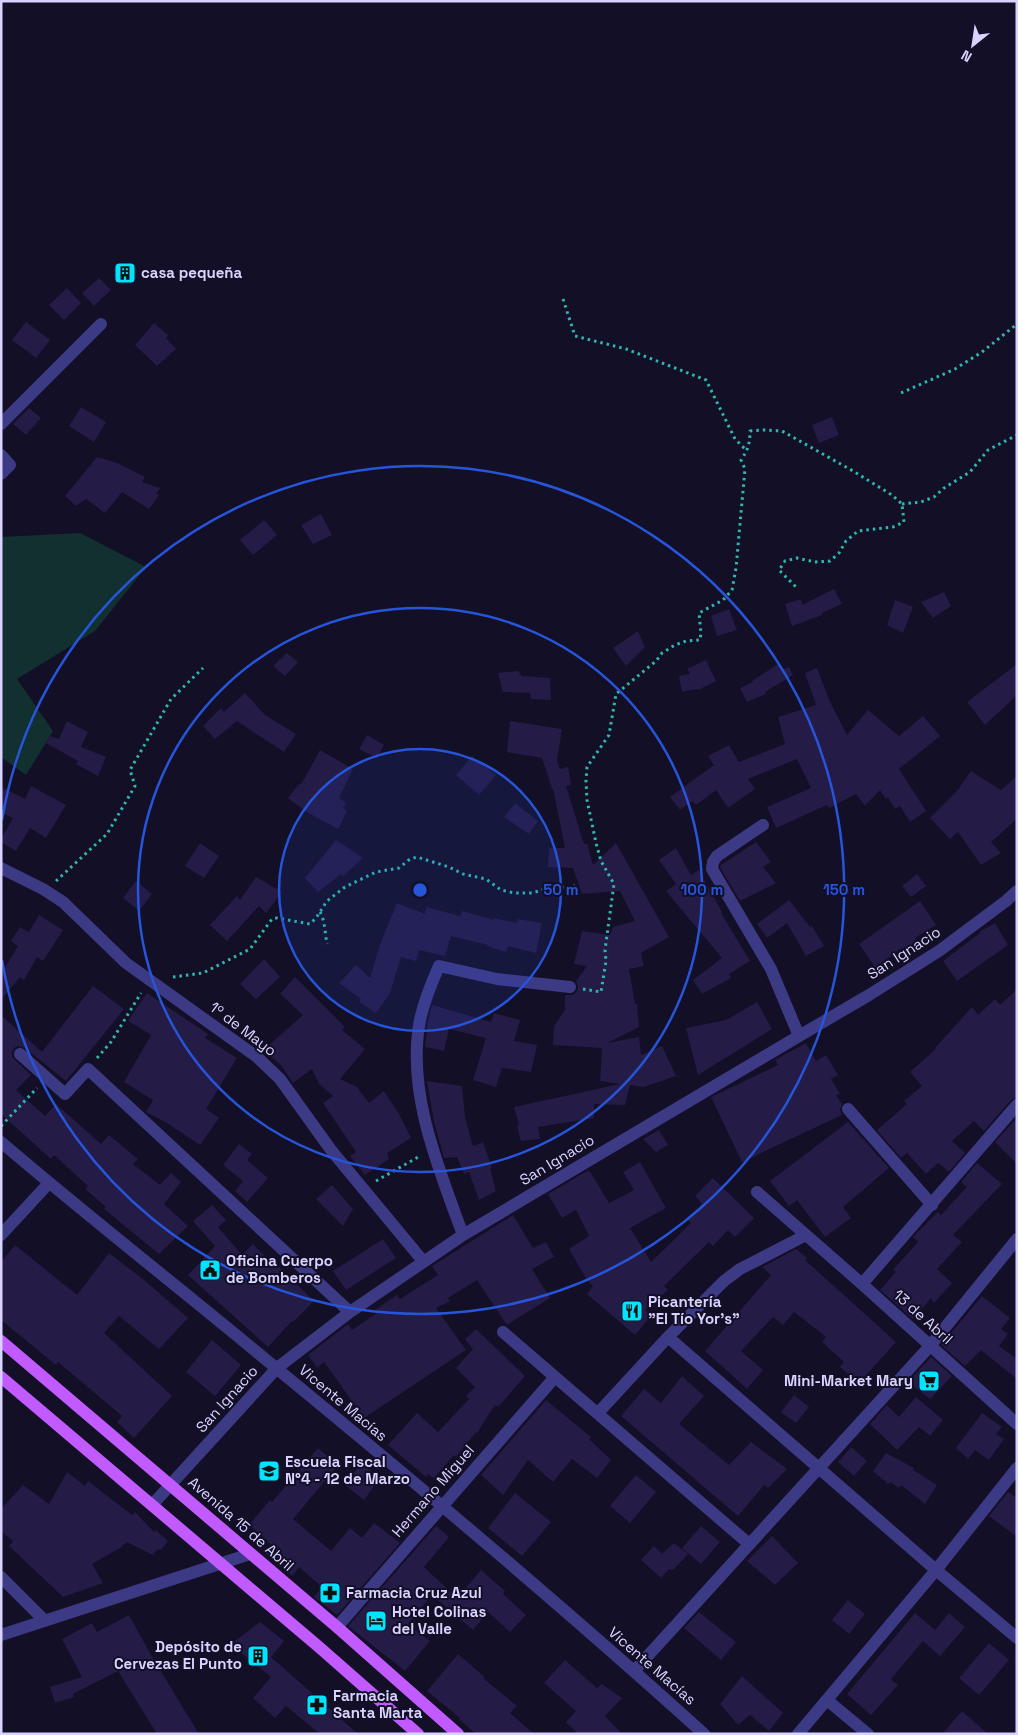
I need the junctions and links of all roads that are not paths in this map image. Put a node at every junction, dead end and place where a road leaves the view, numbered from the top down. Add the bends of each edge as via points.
1 (101, 324) dead end
2 (1, 424) edge
3 (1, 455) edge
4 (6, 469) edge
5 (763, 825) dead end
6 (1, 868) edge
7 (1017, 891) edge
8 (570, 987) road end
9 (799, 1036) junction
10 (20, 1054) dead end
11 (1017, 1105) edge
12 (848, 1109) dead end
13 (1, 1142) edge
14 (49, 1183) junction
15 (757, 1192) dead end
16 (932, 1205) junction
17 (1, 1235) edge
18 (463, 1235) junction
19 (806, 1235) junction
20 (1017, 1238) edge
21 (423, 1261) junction
22 (862, 1284) junction
23 (350, 1312) junction
24 (503, 1332) dead end
25 (668, 1337) junction
26 (1, 1341) edge
27 (930, 1346) junction
28 (277, 1368) junction
29 (1, 1377) edge
30 (555, 1377) junction
31 (598, 1413) junction
32 (1017, 1424) edge
33 (818, 1468) junction
34 (1017, 1468) edge
35 (171, 1484) junction
36 (152, 1505) junction
37 (442, 1506) junction
38 (749, 1544) junction
39 (250, 1554) junction
40 (221, 1563) junction
41 (936, 1570) junction
42 (1, 1578) edge
43 (44, 1620) junction
44 (337, 1627) junction
45 (1, 1635) edge
46 (1017, 1638) edge
47 (634, 1671) junction
48 (827, 1700) junction
49 (418, 1734) edge
50 (458, 1734) edge
51 (704, 1734) edge
52 (798, 1734) edge
53 (868, 1734) edge

1 - 2 street
3 - 4 street
5 - 9 street via 717,856 712,870 771,969
6 - 21 street, 1º de Mayo via 63,902 126,963 257,1057 280,1079 331,1150
7 - 9 street, San Ignacio via 939,951
8 - 18 street via 498,979 439,966 420,1022 418,1074 432,1150
9 - 18 street, San Ignacio
10 - 23 street via 65,1094 88,1069
11 - 16 street
12 - 16 street
13 - 14 street, Vicente Macías
14 - 17 street
14 - 28 street, Vicente Macías
15 - 19 street, 13 de Abril
16 - 22 street
18 - 21 street, San Ignacio
19 - 22 street, 13 de Abril
19 - 25 street via 740,1269
20 - 27 street
21 - 23 street, San Ignacio
22 - 27 street, 13 de Abril
23 - 28 street, San Ignacio
24 - 30 street
25 - 31 street
25 - 33 street
26 - 35 main road, Avenida 15 de Abril
27 - 32 street, 13 de Abril
27 - 33 street
28 - 35 street, San Ignacio
28 - 37 street, Vicente Macías
29 - 36 main road
30 - 31 street
30 - 37 street, Hermano Miguel
31 - 38 street
33 - 38 street
33 - 41 street
34 - 41 street
35 - 36 street, San Ignacio
35 - 39 main road, Avenida 15 de Abril
36 - 40 main road
37 - 44 street, Hermano Miguel
37 - 47 street, Vicente Macías
38 - 47 street
39 - 40 street
39 - 44 main road, Avenida 15 de Abril
40 - 43 street
40 - 49 main road
41 - 46 street
41 - 48 street
42 - 43 street
43 - 45 street
44 - 50 main road, Avenida 15 de Abril
47 - 51 street, Vicente Macías
48 - 52 street
48 - 53 street

